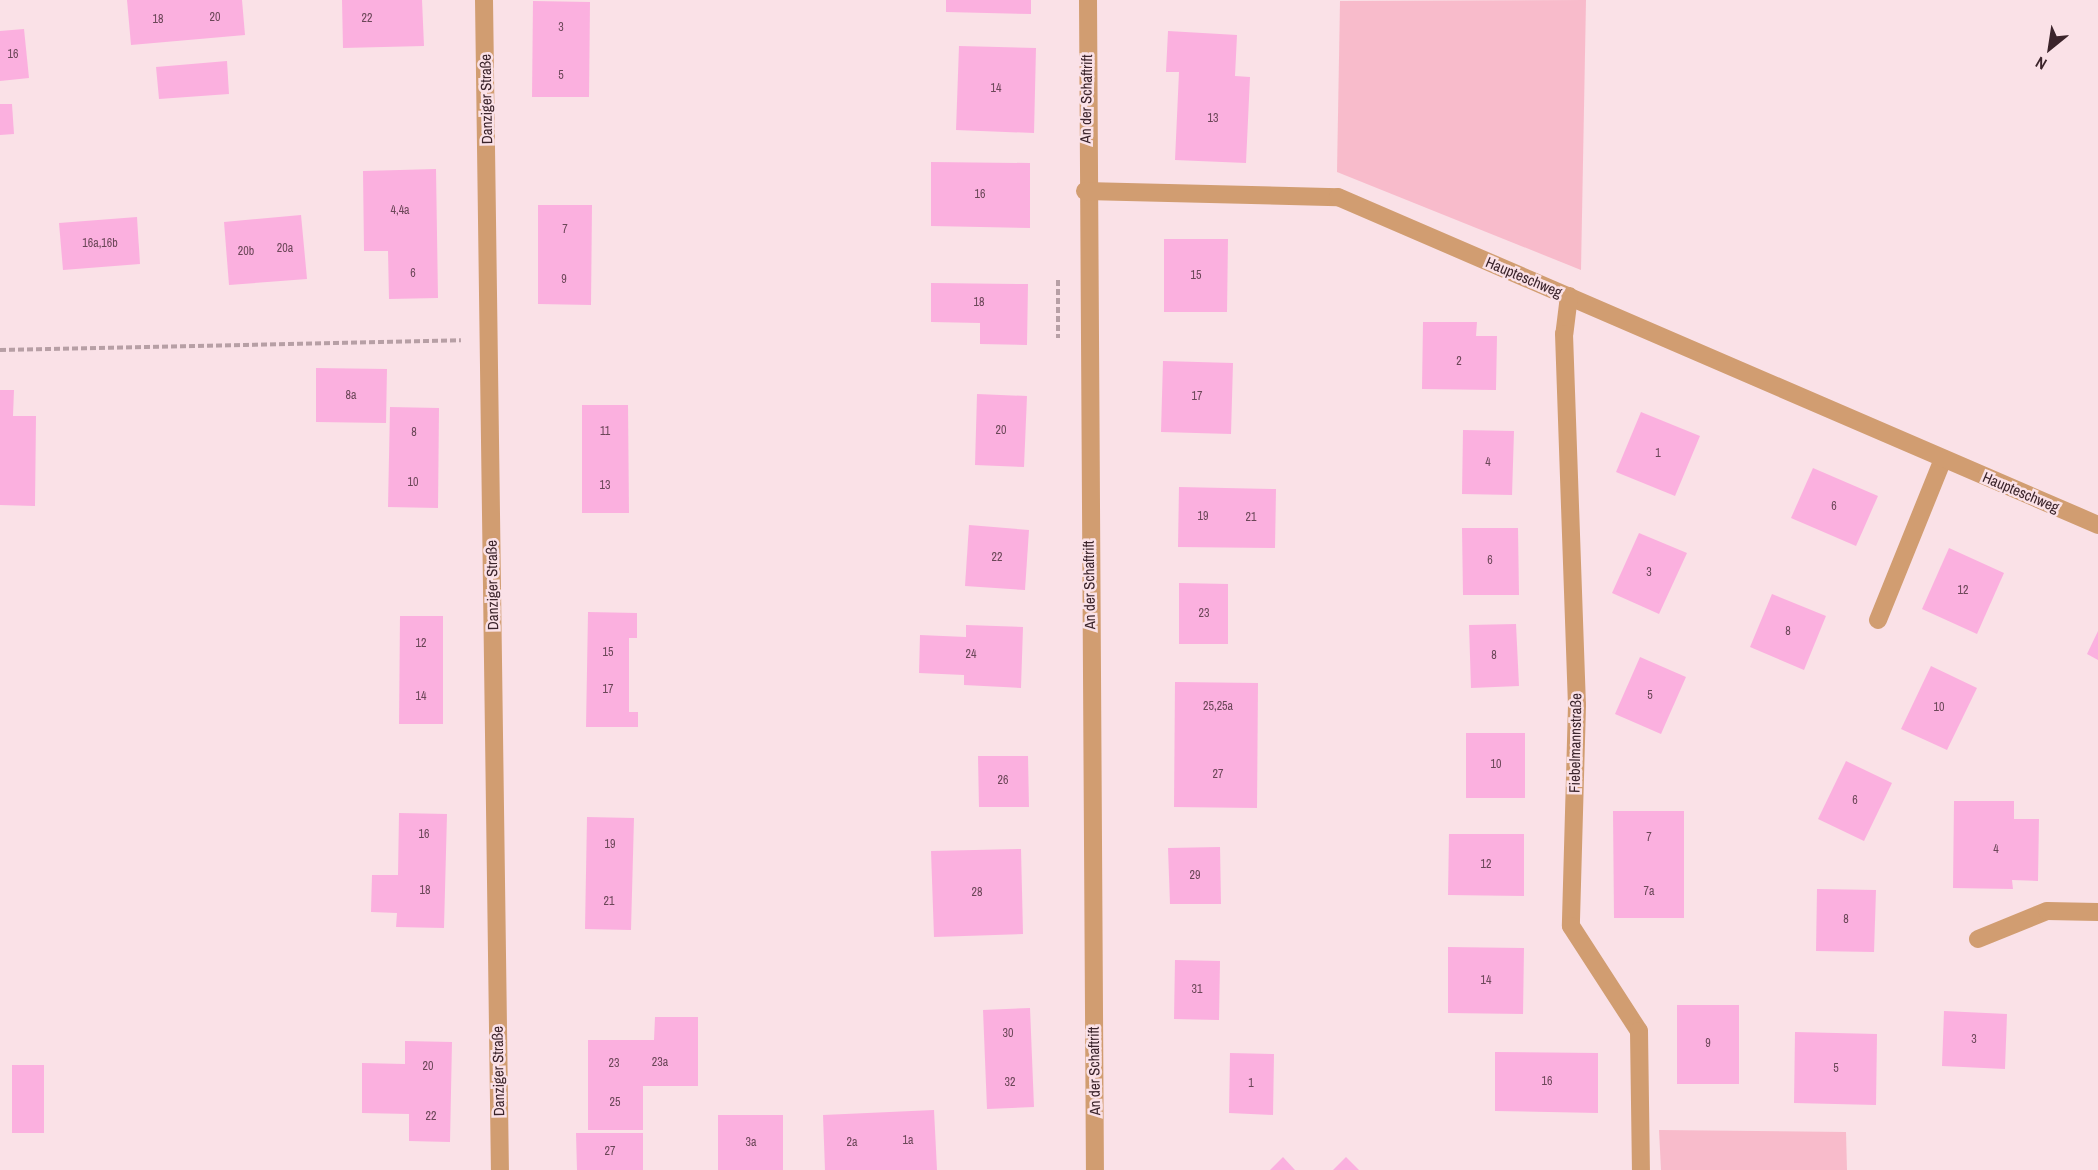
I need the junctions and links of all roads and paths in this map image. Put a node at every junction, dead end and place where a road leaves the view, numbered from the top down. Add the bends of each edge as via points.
1 (484, 0) edge
2 (1088, 0) edge
3 (1085, 190) junction
4 (1569, 296) junction
5 (489, 340) junction
6 (0, 350) edge
7 (1943, 459) junction
8 (2098, 525) edge
9 (1878, 620) dead end
10 (2098, 912) edge
11 (1978, 939) dead end
12 (500, 1170) edge
13 (1095, 1170) edge
14 (1641, 1170) edge

1 - 5 street, Danziger Straße
2 - 3 street, An der Schaftrift
3 - 4 street, Haupteschweg via 1338,197
3 - 13 street, An der Schaftrift
4 - 7 street, Haupteschweg
4 - 14 street, Fiebelmannstraße via 1564,334 1577,705 1570,926 1639,1031
5 - 6 path
5 - 12 street, Danziger Straße
7 - 8 street, Haupteschweg
7 - 9 street
10 - 11 street via 2047,911

